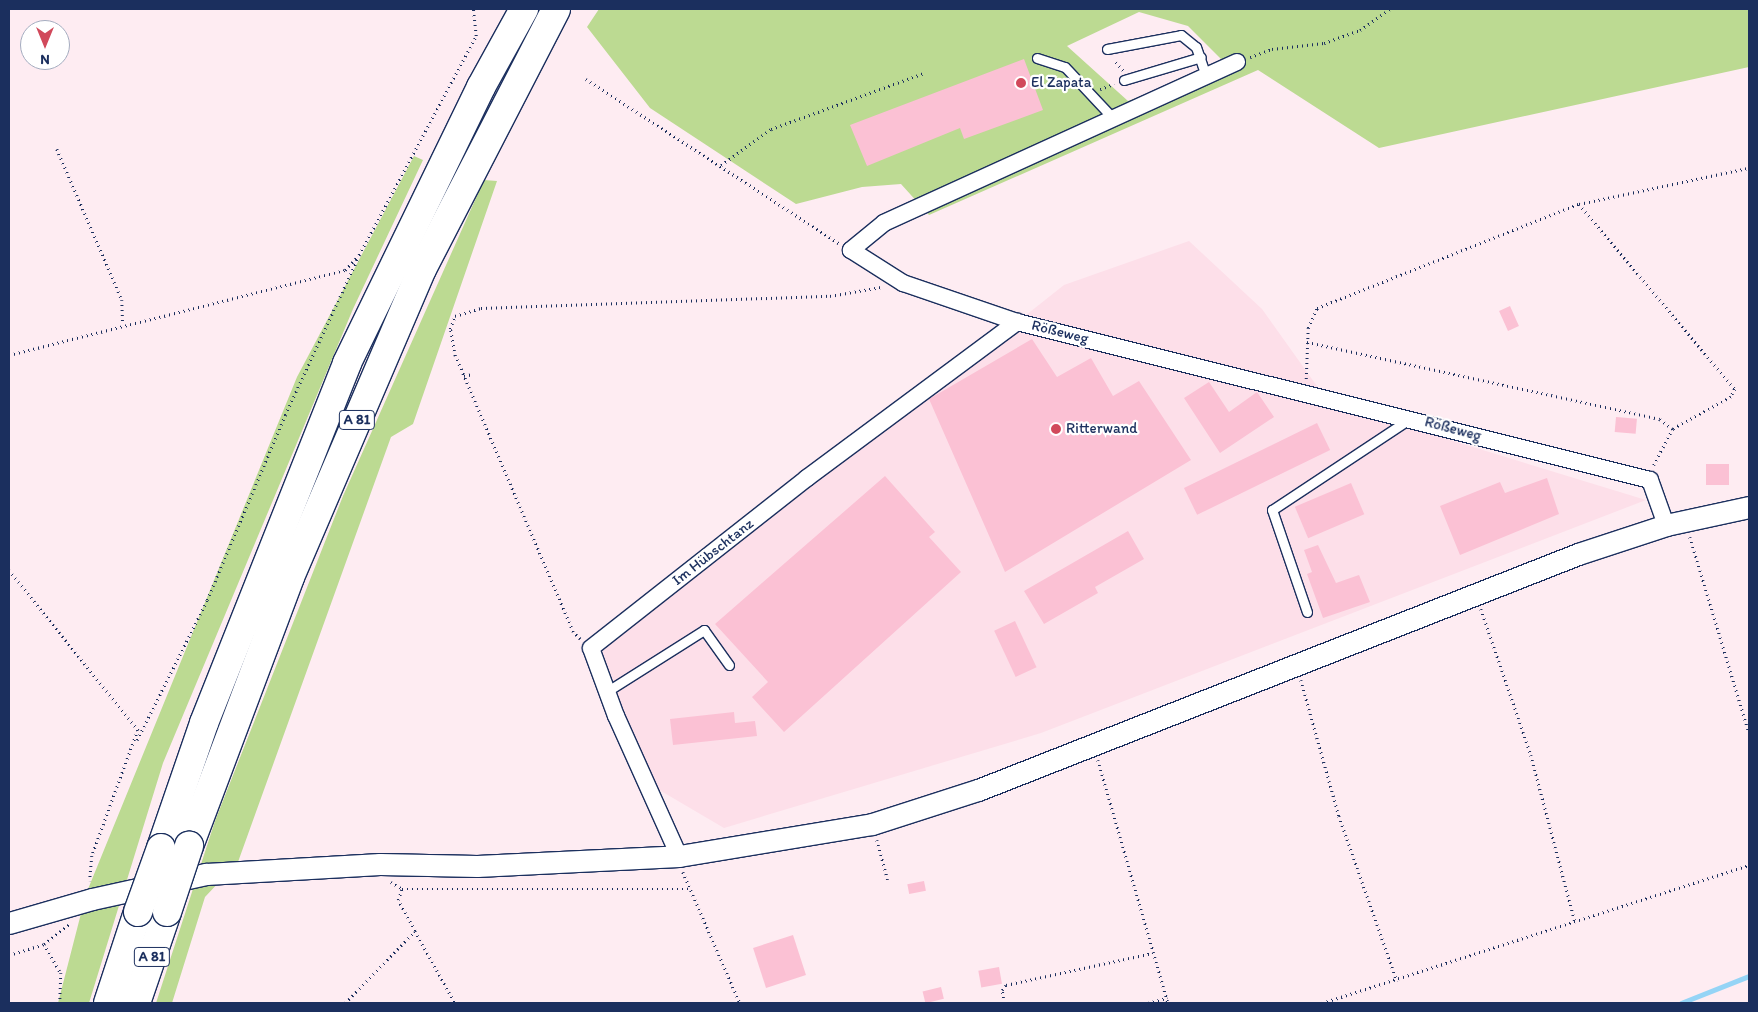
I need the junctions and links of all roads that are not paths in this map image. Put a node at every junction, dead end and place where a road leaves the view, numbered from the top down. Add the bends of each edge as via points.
1 (524, 9) edge
2 (556, 9) edge
3 (1107, 49) dead end
4 (1201, 57) junction
5 (1037, 58) dead end
6 (1237, 62) road end
7 (1124, 76) road end
8 (1206, 76) junction
9 (1112, 117) junction
10 (1017, 322) junction
11 (1410, 418) junction
12 (1749, 507) edge
13 (1676, 523) junction
14 (1307, 612) dead end
15 (729, 665) dead end
16 (606, 692) junction
17 (680, 856) junction
18 (9, 923) edge
19 (108, 1003) edge
20 (136, 1003) edge

1 - 19 highway, A 81, bridge via 481,88 347,364 204,723
2 - 20 highway, A 81, bridge via 422,269 290,577 189,846
3 - 4 lane via 1181,36
4 - 7 lane
4 - 8 lane
5 - 9 lane via 1065,67
6 - 8 street
8 - 9 street
9 - 10 street, Rößeweg via 884,224 851,250 904,283
10 - 11 street, Rößeweg
10 - 16 street, Im Hübschtanz via 806,478 591,648
11 - 13 street, Rößeweg via 1650,480
11 - 14 lane via 1272,510
12 - 13 street
13 - 17 street via 1476,592 978,790 872,824
15 - 16 lane via 704,630
16 - 17 street
17 - 18 street via 579,863 272,869 206,874 92,899

